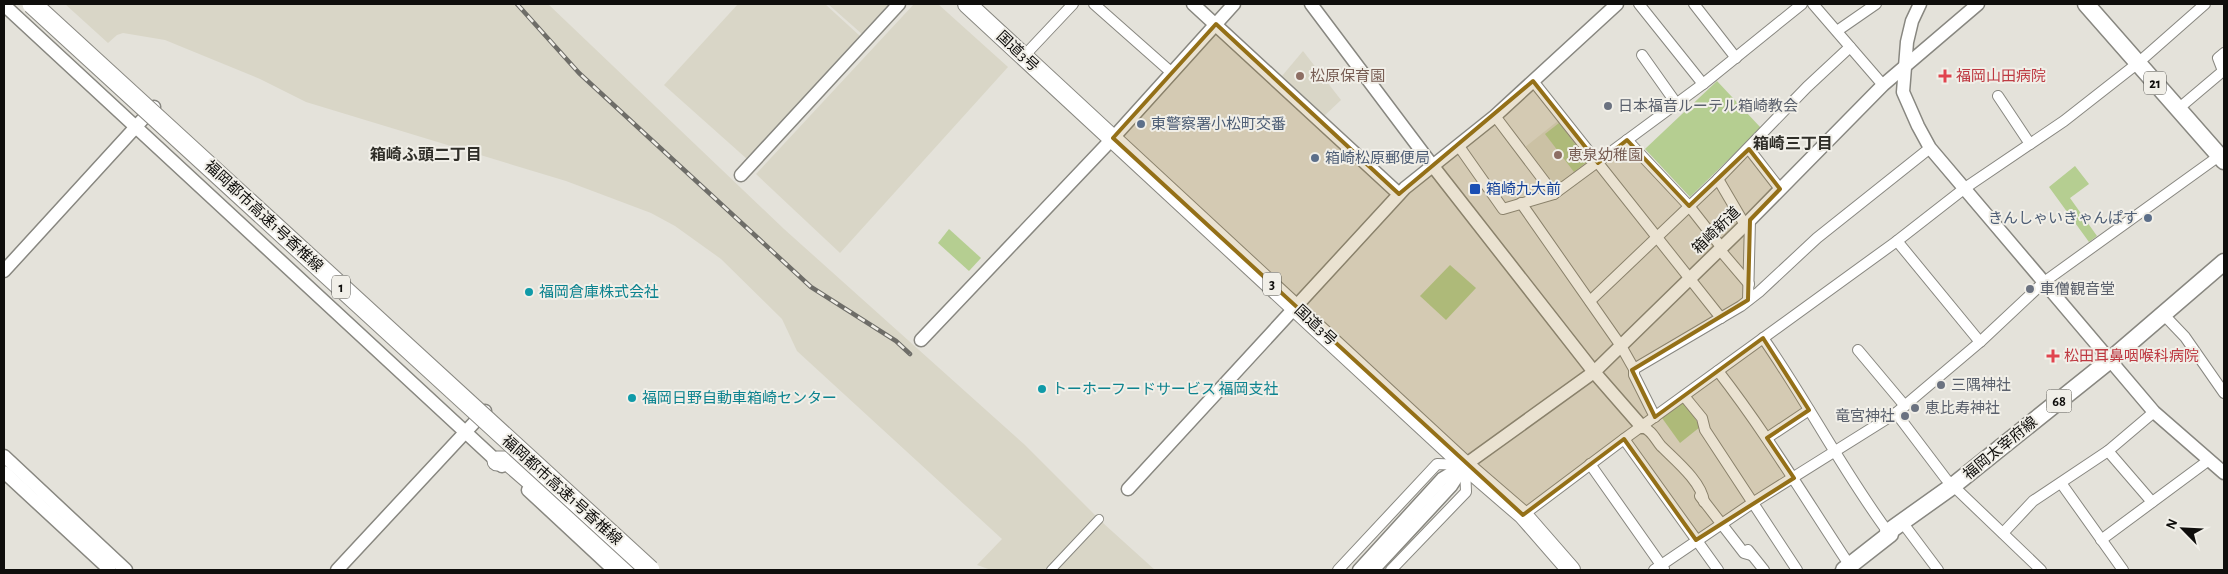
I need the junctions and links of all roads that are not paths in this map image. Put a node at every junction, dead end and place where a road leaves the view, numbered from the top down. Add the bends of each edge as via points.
1 (32, 4) edge
2 (41, 4) edge
3 (899, 4) edge
4 (966, 4) edge
5 (1073, 4) edge
6 (1094, 4) edge
7 (1193, 4) edge
8 (1234, 4) edge
9 (1311, 4) edge
10 (1617, 4) edge
11 (1639, 4) edge
12 (1694, 4) edge
13 (1802, 4) edge
14 (1813, 4) edge
15 (1876, 4) edge
16 (1920, 4) edge
17 (1978, 4) edge
18 (2086, 4) edge
19 (2205, 4) edge
20 (4, 5) edge
21 (1216, 24) junction
22 (1837, 31) junction
23 (1850, 47) junction
24 (2224, 53) edge
25 (1642, 55) dead end
26 (1024, 56) junction
27 (1736, 58) junction
28 (2138, 63) junction
29 (1905, 64) junction
30 (2224, 72) edge
31 (1172, 73) junction
32 (1533, 81) junction
33 (1703, 84) junction
34 (1883, 85) junction
35 (1998, 96) dead end
36 (1676, 103) junction
37 (154, 107) junction
38 (2178, 109) junction
39 (1495, 116) junction
40 (136, 127) junction
41 (1113, 138) junction
42 (1627, 140) junction
43 (2030, 144) junction
44 (1458, 145) junction
45 (1930, 148) junction
46 (1749, 149) junction
47 (2222, 158) edge
48 (1598, 164) junction
49 (1432, 166) junction
50 (741, 175) dead end
51 (1718, 179) junction
52 (1966, 188) junction
53 (1780, 190) junction
54 (1399, 194) junction
55 (1554, 194) junction
56 (1521, 203) junction
57 (1689, 206) junction
58 (1748, 222) junction
59 (1655, 238) junction
60 (1897, 242) junction
61 (1720, 249) junction
62 (2224, 262) edge
63 (4, 271) edge
64 (1688, 280) junction
65 (2044, 282) junction
66 (1749, 284) junction
67 (1748, 300) junction
68 (1590, 301) junction
69 (1297, 307) junction
70 (2164, 314) junction
71 (1721, 318) junction
72 (1763, 338) junction
73 (922, 340) dead end
74 (1980, 342) junction
75 (1621, 346) junction
76 (1858, 350) dead end
77 (2110, 360) junction
78 (1634, 369) junction
79 (1718, 371) junction
80 (1594, 372) junction
81 (2224, 393) edge
82 (1684, 396) junction
83 (1906, 406) junction
84 (1809, 410) junction
85 (485, 411) junction
86 (2154, 412) junction
87 (1896, 413) junction
88 (1654, 417) junction
89 (1642, 427) junction
90 (464, 431) junction
91 (1767, 438) junction
92 (1624, 439) junction
93 (2108, 451) junction
94 (1834, 453) junction
95 (4, 456) edge
96 (2209, 460) junction
97 (497, 461) joint
98 (1590, 464) junction
99 (1465, 465) junction
100 (4, 472) edge
101 (2224, 473) edge
102 (1794, 478) junction
103 (2061, 483) junction
104 (1954, 485) junction
105 (1128, 489) dead end
106 (1754, 502) junction
107 (2152, 502) junction
108 (1523, 515) junction
109 (1098, 519) dead end
110 (1902, 522) junction
111 (1721, 524) junction
112 (1888, 532) junction
113 (2003, 532) junction
114 (1696, 540) junction
115 (2100, 540) junction
116 (625, 568) edge
117 (1660, 569) edge
118 (1849, 569) edge
119 (110, 570) edge
120 (126, 570) edge
121 (337, 570) edge
122 (650, 570) edge
123 (656, 570) edge
124 (1051, 570) edge
125 (1338, 570) edge
126 (1359, 570) edge
127 (1373, 570) edge
128 (1391, 570) edge
129 (1571, 570) edge
130 (1718, 570) edge
131 (1764, 570) edge
132 (1797, 570) edge
133 (1938, 570) edge
134 (2041, 570) edge
135 (2122, 570) edge

1 - 122 highway, 福岡都市高速1号香椎線 / 1, bridge
2 - 37 street
2 - 123 highway, 福岡都市高速1号香椎線 / 1, bridge via 448,382
3 - 50 street
4 - 26 highway, 国道3号 / 3
5 - 26 street
6 - 31 street
7 - 21 street
8 - 21 street
9 - 49 street
10 - 32 street
11 - 33 street
12 - 27 street
13 - 27 street
14 - 22 street
15 - 22 street
16 - 29 street via 1906,42
17 - 29 street, 箱崎新道
18 - 28 main road, 21
19 - 28 street
20 - 40 street
21 - 31 street
21 - 54 street
22 - 23 street
23 - 34 street
23 - 46 street
24 - 30 street via 2218,58
25 - 36 street
26 - 41 highway, 国道3号 / 3
27 - 33 street
28 - 38 main road, 21
28 - 43 street
29 - 34 street, 箱崎新道
29 - 45 street via 1903,92
30 - 38 street
31 - 41 street
32 - 39 street
32 - 48 street
33 - 36 street
34 - 53 street, 箱崎新道
35 - 43 street
36 - 42 street
37 - 40 street
37 - 85 street
38 - 47 main road, 21
39 - 44 street
39 - 55 street
40 - 63 street
40 - 90 street
41 - 69 highway, 国道3号 / 3
41 - 73 street
42 - 48 street
42 - 57 street
43 - 52 street
44 - 49 street
44 - 56 street via 1503,209
45 - 52 street
45 - 67 street via 1817,238
46 - 51 street
46 - 53 street
47 - 65 street
48 - 55 street
48 - 59 street
49 - 54 street
49 - 80 street
51 - 57 street
51 - 58 street
52 - 60 street
52 - 65 street
53 - 58 street, 箱崎新道
54 - 69 street
55 - 56 street
56 - 68 street
57 - 59 street
57 - 61 street
58 - 61 street, 箱崎新道
58 - 66 street
59 - 64 street
59 - 68 street
60 - 72 street
60 - 74 street
61 - 64 street, 箱崎新道
61 - 66 street
62 - 70 main road, 福岡太宰府線 / 68
64 - 71 street
64 - 75 street, 箱崎新道
65 - 74 street
65 - 77 street
66 - 67 street
67 - 71 street
68 - 75 street
69 - 99 highway, 国道3号 / 3
69 - 105 street
70 - 77 main road, 福岡太宰府線 / 68
70 - 81 street
71 - 78 street
72 - 79 street
72 - 84 street
74 - 83 street
75 - 78 street
75 - 80 street, 箱崎新道
76 - 83 street
77 - 86 street
77 - 104 main road, 福岡太宰府線 / 68
78 - 88 street
79 - 82 street
79 - 91 street
80 - 89 street
80 - 99 street, 箱崎新道
82 - 88 street
82 - 106 street via 1702,418 1705,430
83 - 87 street
84 - 91 street
84 - 94 street
85 - 90 street
85 - 123 street
86 - 93 street
86 - 96 street
87 - 94 street
87 - 104 street
88 - 89 street
89 - 92 street
89 - 111 street via 1648,429 1678,461
90 - 97 street
90 - 121 street
91 - 102 street
92 - 98 street
92 - 114 street
93 - 103 street
93 - 107 street
94 - 102 street
94 - 112 street
95 - 120 street
96 - 101 street
96 - 107 street
97 - 116 highway via 508,461
98 - 108 street
98 - 117 street
99 - 108 highway, 国道3号 / 3
99 - 125 street via 1436,464
99 - 126 street, 箱崎新道 via 1442,479
99 - 127 street via 1451,486
99 - 128 street via 1466,492
100 - 119 street
102 - 106 street
102 - 118 street
103 - 113 street via 2033,501
103 - 115 street
104 - 110 main road, 福岡太宰府線 / 68
104 - 113 street
106 - 111 street
106 - 132 street
107 - 115 street
108 - 129 highway, 国道3号 / 3
109 - 124 street
110 - 112 main road, 福岡太宰府線 / 68
110 - 133 street
111 - 114 street
111 - 131 street
112 - 118 main road, 福岡太宰府線 / 68 via 1890,534
113 - 134 street
114 - 117 street
114 - 130 street
115 - 135 street

